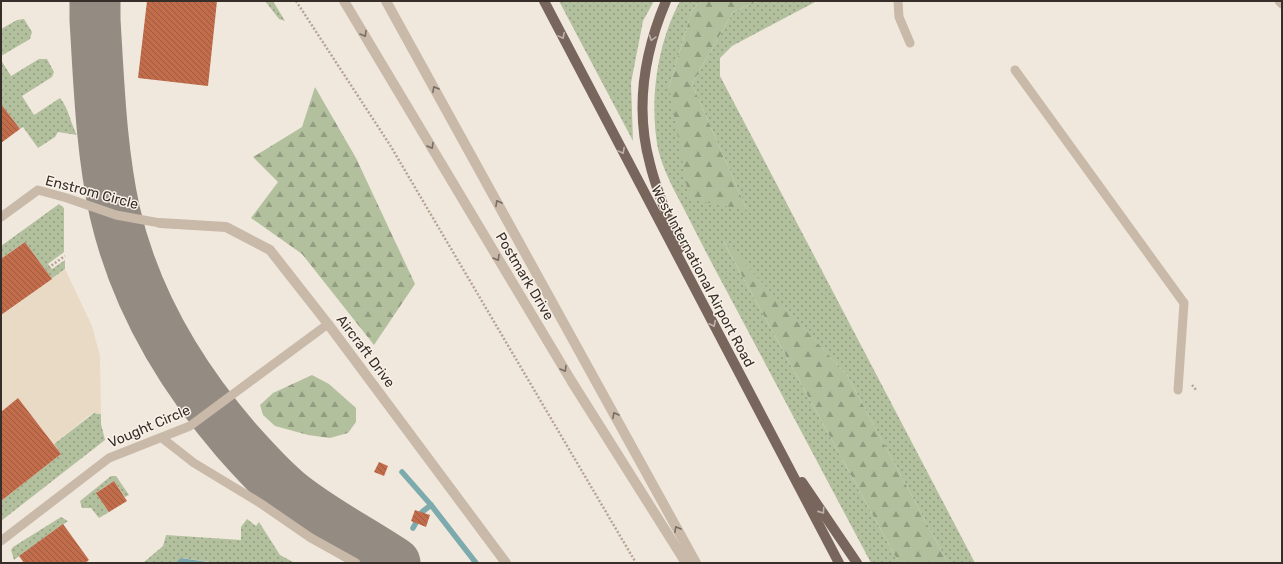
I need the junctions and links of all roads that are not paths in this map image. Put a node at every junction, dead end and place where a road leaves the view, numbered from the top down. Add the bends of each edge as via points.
1 (344, 1) edge
2 (386, 1) edge
3 (544, 1) edge
4 (666, 1) edge
5 (898, 1) edge
6 (1280, 1) edge
7 (1282, 4) edge
8 (910, 43) dead end
9 (1015, 70) dead end
10 (1, 217) edge
11 (160, 223) joint
12 (695, 290) junction
13 (328, 324) junction
14 (1178, 390) dead end
15 (162, 438) junction
16 (776, 444) junction
17 (1, 541) edge
18 (356, 563) edge
19 (506, 563) edge
20 (686, 563) edge
21 (696, 563) edge
22 (839, 563) edge
23 (857, 563) edge

1 -> 20 street, Postmark Drive via 572,382
21 -> 2 street, Postmark Drive
3 -> 12 main road, West International Airport Road
4 -> 12 main road via 650,44 644,77 644,137 660,195
5 - 8 lane via 898,17
6 - 7 lane
9 - 14 lane via 1184,303
10 - 11 lane, Enstrom Circle via 38,190 116,215
11 - 13 street, Aircraft Drive via 226,228 270,250
12 -> 16 main road, West International Airport Road
13 - 15 lane, Vought Circle via 190,426
13 - 19 street, Aircraft Drive
15 - 17 lane, Vought Circle via 109,458
15 - 18 lane via 194,463 311,538
16 - 22 main road, West International Airport Road
16 -> 23 main road

